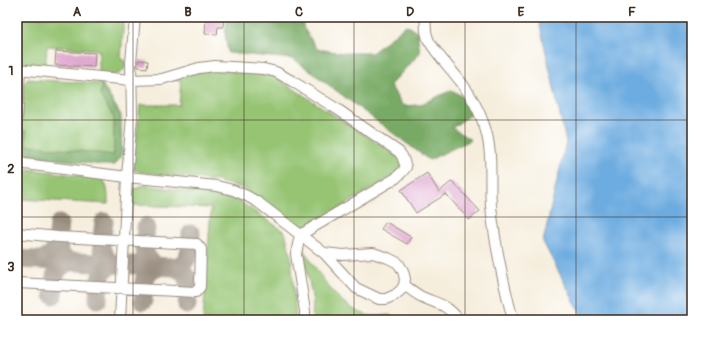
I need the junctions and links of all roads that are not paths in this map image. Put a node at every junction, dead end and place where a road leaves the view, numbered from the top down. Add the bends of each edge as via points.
1 (135, 17) edge
2 (426, 17) edge
3 (18, 69) edge
4 (131, 80) junction
5 (17, 117) edge
6 (17, 163) edge
7 (127, 177) junction
8 (17, 233) edge
9 (300, 235) junction
10 (124, 240) junction
11 (324, 253) junction
12 (17, 283) edge
13 (404, 285) junction
14 (121, 289) junction
15 (120, 320) edge
16 (305, 320) edge
17 (459, 320) edge
18 (513, 320) edge

1 - 4 street
2 - 18 street via 426,34 429,41 469,95 488,138 494,236
3 - 4 street
3 - 5 street
4 - 7 street via 132,116
4 - 9 street via 162,78 215,66 276,72 337,109 399,152 406,167 396,178
6 - 7 street
7 - 9 street via 217,186 233,190 258,203
7 - 10 street
8 - 10 street
9 - 11 street
9 - 16 street via 296,254
10 - 14 street
10 - 14 street via 199,245 200,287 198,291 188,293
11 - 13 street via 373,253 388,258 398,263 406,279
11 - 13 street via 356,288 379,299 395,295
12 - 14 street
13 - 17 street via 442,304
14 - 15 street

